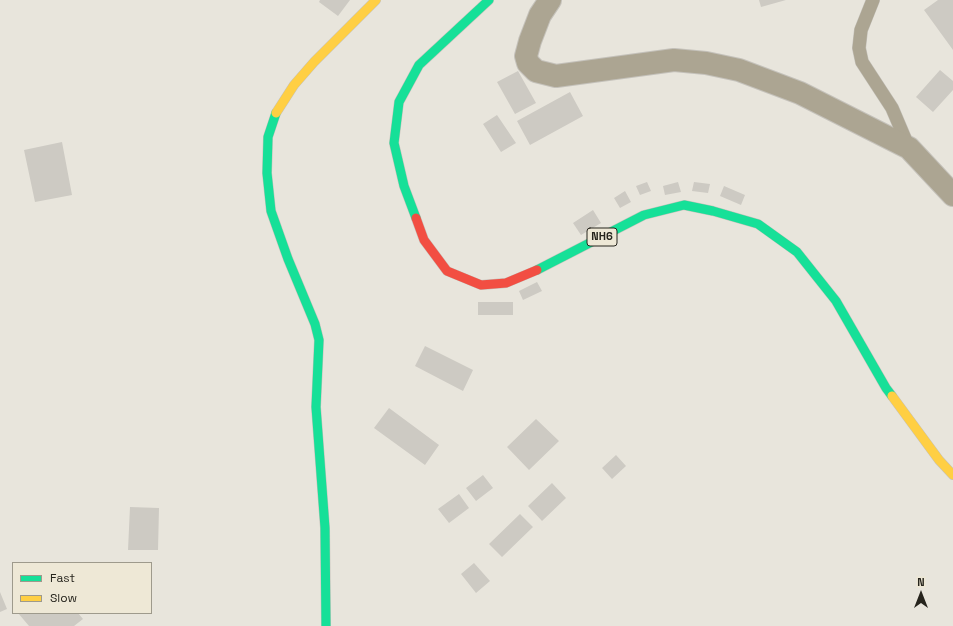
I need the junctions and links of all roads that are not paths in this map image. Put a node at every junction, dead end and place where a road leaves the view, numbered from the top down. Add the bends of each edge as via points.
1 (376, 0) edge
2 (489, 0) edge
3 (550, 0) edge
4 (873, 0) edge
5 (909, 148) junction
6 (953, 195) edge
7 (953, 475) edge
8 (326, 626) edge

1 - 8 main road via 294,85 278,111 268,137 267,173 271,211 319,340 316,407 324,528
2 - 7 main road, NH6 via 419,65 399,102 394,143 404,186 424,240 447,271 481,284 506,283 590,244 644,214 684,205 758,224 797,252 836,301 886,388
3 - 5 street via 540,15 526,56 528,63 536,72 556,76 674,60 706,63 738,70 800,92
4 - 5 lane via 861,30 859,48 862,62 892,108
5 - 6 street

